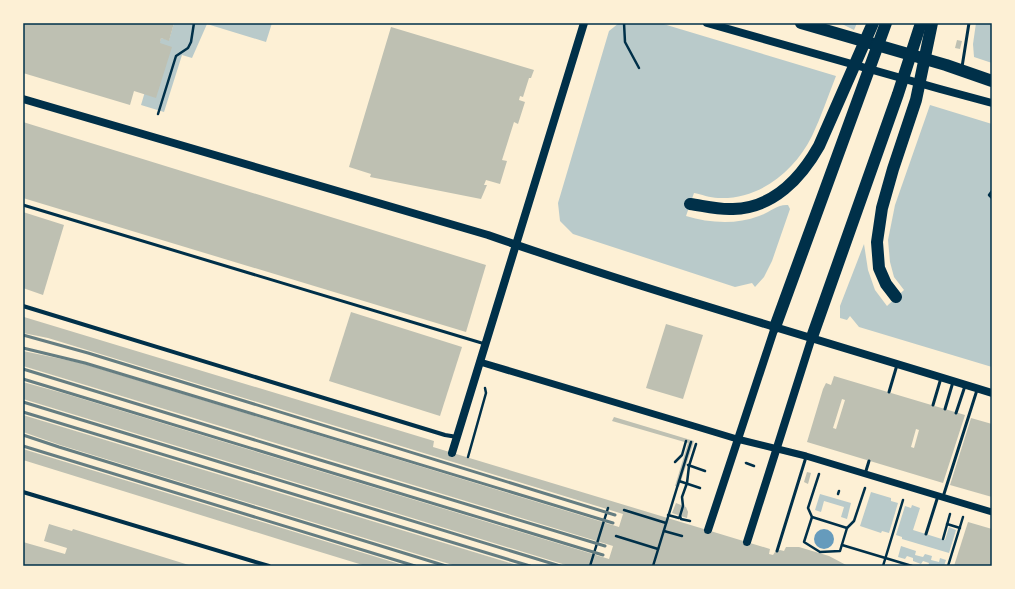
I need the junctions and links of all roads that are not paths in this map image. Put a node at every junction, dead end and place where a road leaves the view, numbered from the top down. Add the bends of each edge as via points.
1 (584, 23) edge
2 (706, 23) edge
3 (801, 23) edge
4 (873, 23) edge
5 (886, 23) edge
6 (921, 23) edge
7 (932, 23) edge
8 (969, 23) edge
9 (962, 71) junction
10 (992, 81) edge
11 (23, 99) edge
12 (992, 103) edge
13 (690, 204) dead end
14 (23, 205) edge
15 (517, 245) junction
16 (896, 297) dead end
17 (23, 306) edge
18 (775, 327) junction
19 (812, 337) junction
20 (485, 345) junction
21 (480, 362) junction
22 (898, 364) junction
23 (942, 377) junction
24 (954, 381) junction
25 (965, 384) junction
26 (977, 388) junction
27 (889, 392) dead end
28 (992, 392) edge
29 (933, 406) dead end
30 (945, 409) dead end
31 (956, 413) dead end
32 (457, 437) junction
33 (737, 439) junction
34 (776, 448) junction
35 (452, 453) dead end
36 (806, 456) junction
37 (869, 461) dead end
38 (865, 474) junction
39 (23, 492) edge
40 (941, 496) junction
41 (992, 512) edge
42 (708, 530) dead end
43 (926, 534) dead end
44 (747, 542) dead end
45 (777, 551) dead end
46 (269, 566) edge

1 - 15 main road
2 - 12 main road
3 - 9 highway
4 - 13 highway via 819,146 802,172 780,193 757,205 723,209
5 - 18 highway
6 - 19 highway
7 - 16 highway via 916,100 882,208 877,242 879,268 886,284
8 - 9 lane
9 - 10 highway
11 - 15 main road
14 - 20 lane
15 - 18 main road
15 - 20 main road
17 - 32 street
18 - 19 main road
18 - 33 main road
19 - 22 main road
19 - 34 main road
20 - 21 main road
21 - 32 main road
21 - 33 street
22 - 23 main road
22 - 27 lane
23 - 24 main road
23 - 29 lane
24 - 25 main road
24 - 30 lane
25 - 26 main road
25 - 31 lane
26 - 28 main road
26 - 40 lane
32 - 35 main road
33 - 34 street
33 - 42 main road
34 - 36 street
34 - 44 main road
36 - 38 street
36 - 45 lane
37 - 38 lane
38 - 40 street
39 - 46 street
40 - 41 street
40 - 43 lane

